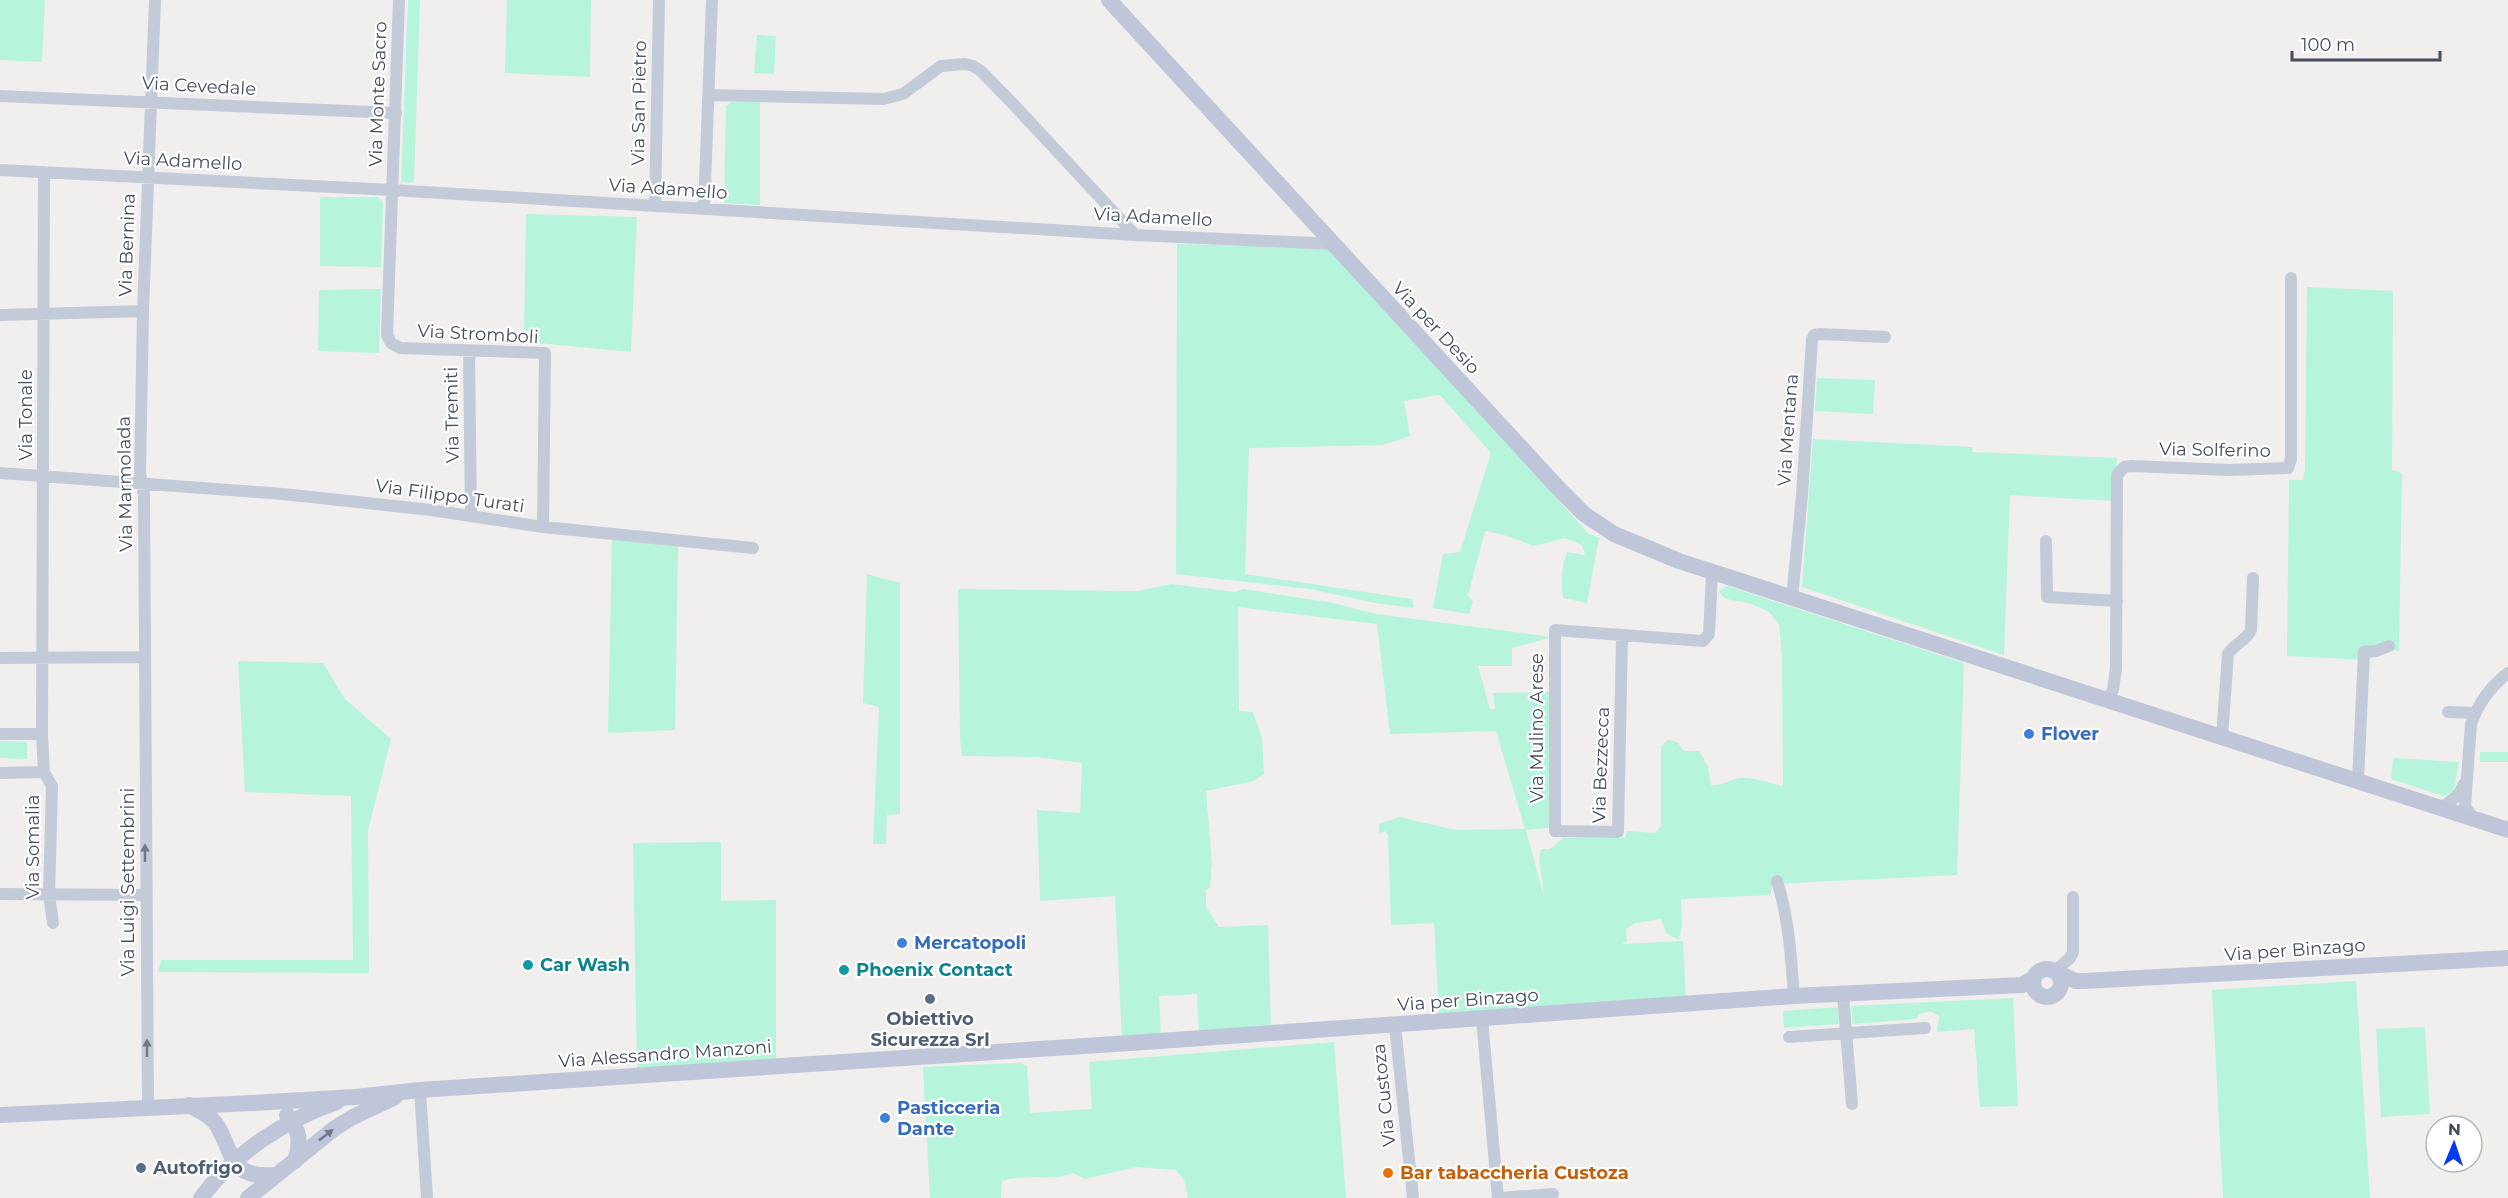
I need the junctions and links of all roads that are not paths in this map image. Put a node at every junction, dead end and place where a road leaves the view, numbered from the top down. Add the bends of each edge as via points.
1 (155, 0) edge
2 (399, 0) edge
3 (659, 0) edge
4 (712, 0) edge
5 (1108, 0) edge
6 (709, 95) junction
7 (0, 96) edge
8 (152, 102) junction
9 (396, 113) junction
10 (0, 170) edge
11 (44, 172) junction
12 (147, 178) junction
13 (392, 190) junction
14 (655, 206) junction
15 (704, 209) junction
16 (1135, 235) junction
17 (1334, 243) junction
18 (2291, 278) dead end
19 (143, 311) junction
20 (45, 314) junction
21 (0, 315) edge
22 (1885, 336) dead end
23 (469, 351) junction
24 (0, 473) edge
25 (44, 476) junction
26 (142, 483) junction
27 (471, 516) junction
28 (543, 527) junction
29 (2046, 541) dead end
30 (753, 548) dead end
31 (1712, 573) junction
32 (2253, 578) dead end
33 (1792, 598) junction
34 (2117, 601) junction
35 (1622, 637) junction
36 (2389, 646) dead end
37 (144, 657) junction
38 (0, 658) edge
39 (44, 658) junction
40 (2508, 673) edge
41 (2107, 700) junction
42 (2448, 712) dead end
43 (2475, 713) junction
44 (0, 734) edge
45 (42, 734) junction
46 (2222, 737) junction
47 (44, 772) junction
48 (0, 773) edge
49 (2358, 782) junction
50 (2465, 783) junction
51 (2442, 808) junction
52 (2473, 818) junction
53 (2508, 830) edge
54 (1555, 831) joint
55 (1777, 881) dead end
56 (0, 894) edge
57 (49, 895) junction
58 (146, 895) junction
59 (2073, 897) dead end
60 (53, 923) dead end
61 (2070, 958) junction
62 (2508, 958) edge
63 (2067, 979) junction
64 (2031, 985) junction
65 (1843, 995) junction
66 (1794, 996) junction
67 (1482, 1019) junction
68 (1395, 1025) junction
69 (1925, 1028) dead end
70 (1847, 1034) junction
71 (1789, 1037) dead end
72 (1145, 1042) joint
73 (414, 1090) junction
74 (356, 1097) junction
75 (252, 1103) junction
76 (188, 1104) junction
77 (1852, 1104) dead end
78 (148, 1107) junction
79 (0, 1115) edge
80 (293, 1122) junction
81 (233, 1161) junction
82 (295, 1161) junction
83 (276, 1175) junction
84 (1553, 1194) dead end
85 (201, 1198) edge
86 (248, 1198) edge
87 (427, 1198) edge
88 (1413, 1198) edge
89 (1499, 1198) edge

1 - 8 street, Via Bernina
2 - 9 street, Via Monte Sacro
3 - 14 street, Via San Pietro
4 - 6 street
5 - 17 main road, Via per Desio
6 - 15 street
6 - 16 street via 883,99 903,94 941,66 973,66
7 - 8 street, Via Cevedale
8 - 9 street, Via Cevedale
8 - 12 street, Via Bernina
9 - 13 street, Via Monte Sacro
10 - 11 street, Via Adamello
11 - 12 street, Via Adamello
11 - 20 street, Via Tonale
12 - 13 street, Via Adamello
12 - 19 street, Via Bernina
13 - 14 street, Via Adamello
13 - 23 street, Via Stromboli via 387,335 400,348
14 - 15 street, Via Adamello
15 - 16 street, Via Adamello
16 - 17 street, Via Adamello
17 - 31 main road, Via per Desio via 1584,514 1635,544
18 - 34 street, Via Solferino via 2290,465 2283,470 2132,466 2120,470
19 - 20 street
19 - 26 street, Via Marmolada
20 - 21 street
20 - 25 street, Via Tonale
22 - 33 street, Via Mentana via 1820,334 1812,340
23 - 27 street, Via Tremiti
23 - 28 street, Via Stromboli via 545,353
24 - 25 street, Via Filippo Turati
25 - 26 street, Via Filippo Turati
25 - 39 street, Via Tonale
26 - 27 street, Via Filippo Turati via 283,494
26 - 37 street, Via Marmolada
27 - 28 street, Via Filippo Turati
28 - 30 street, Via Filippo Turati
29 - 34 street via 2047,597
31 - 33 main road, Via per Desio
31 - 35 street, Via Mulino Arese via 1708,639
32 - 46 street via 2251,630 2228,654
33 - 41 main road, Via per Desio via 1932,643 1963,660 2058,692
34 - 41 street, Via Solferino via 2116,668 2113,690
35 - 54 street, Via Bezzecca via 1618,832
35 - 54 street, Via Mulino Arese via 1555,630
36 - 49 street via 2364,652
37 - 39 street
58 -> 37 street, Via Luigi Settembrini
38 - 39 street
39 - 45 street
40 - 43 street via 2490,689
41 - 46 main road, Via per Desio
42 - 43 street
43 - 50 street
44 - 45 street
45 - 47 street, Via Somalia
46 - 49 main road, Via per Desio
47 - 48 street
47 - 57 street, Via Somalia via 52,786
49 - 51 main road, Via per Desio
50 - 51 street via 2459,794
50 - 52 street via 2465,806
51 - 52 main road, Via per Desio
52 - 53 main road, Via per Desio
55 - 66 street via 1782,894
56 - 57 street
57 - 58 street
57 - 60 street, Via Somalia
78 -> 58 street, Via Luigi Settembrini
59 - 61 street
61 - 63 street, Via per Binzago
61 - 63 street via 2078,975
62 - 63 main road, Via per Binzago
63 - 64 main road, Via per Binzago via 2042,969
63 - 64 main road, Via per Binzago via 2057,994 2050,997 2042,997
64 - 65 main road, Via per Binzago
65 - 66 main road, Via per Binzago
65 - 70 street
66 - 67 main road, Via per Binzago
67 - 68 main road, Via per Binzago
67 - 89 street
68 - 72 main road, Via per Binzago
68 - 88 street, Via Custoza
69 - 70 street
70 - 71 street
70 - 77 street
72 - 73 main road, Via Alessandro Manzoni
73 - 74 main road, Via Alessandro Manzoni
82 -> 73 main road via 353,1117
73 - 87 street
74 - 75 main road, Via Alessandro Manzoni
74 - 80 main road
75 - 76 main road, Via Alessandro Manzoni
75 - 80 main road via 275,1108
76 - 78 main road, Via Alessandro Manzoni
76 - 81 main road via 218,1127
78 - 79 main road, Via Alessandro Manzoni
80 - 81 main road
80 - 82 main road via 299,1137
81 - 83 main road via 254,1174
81 - 85 main road
82 - 83 main road
83 - 86 main road
84 - 89 street

